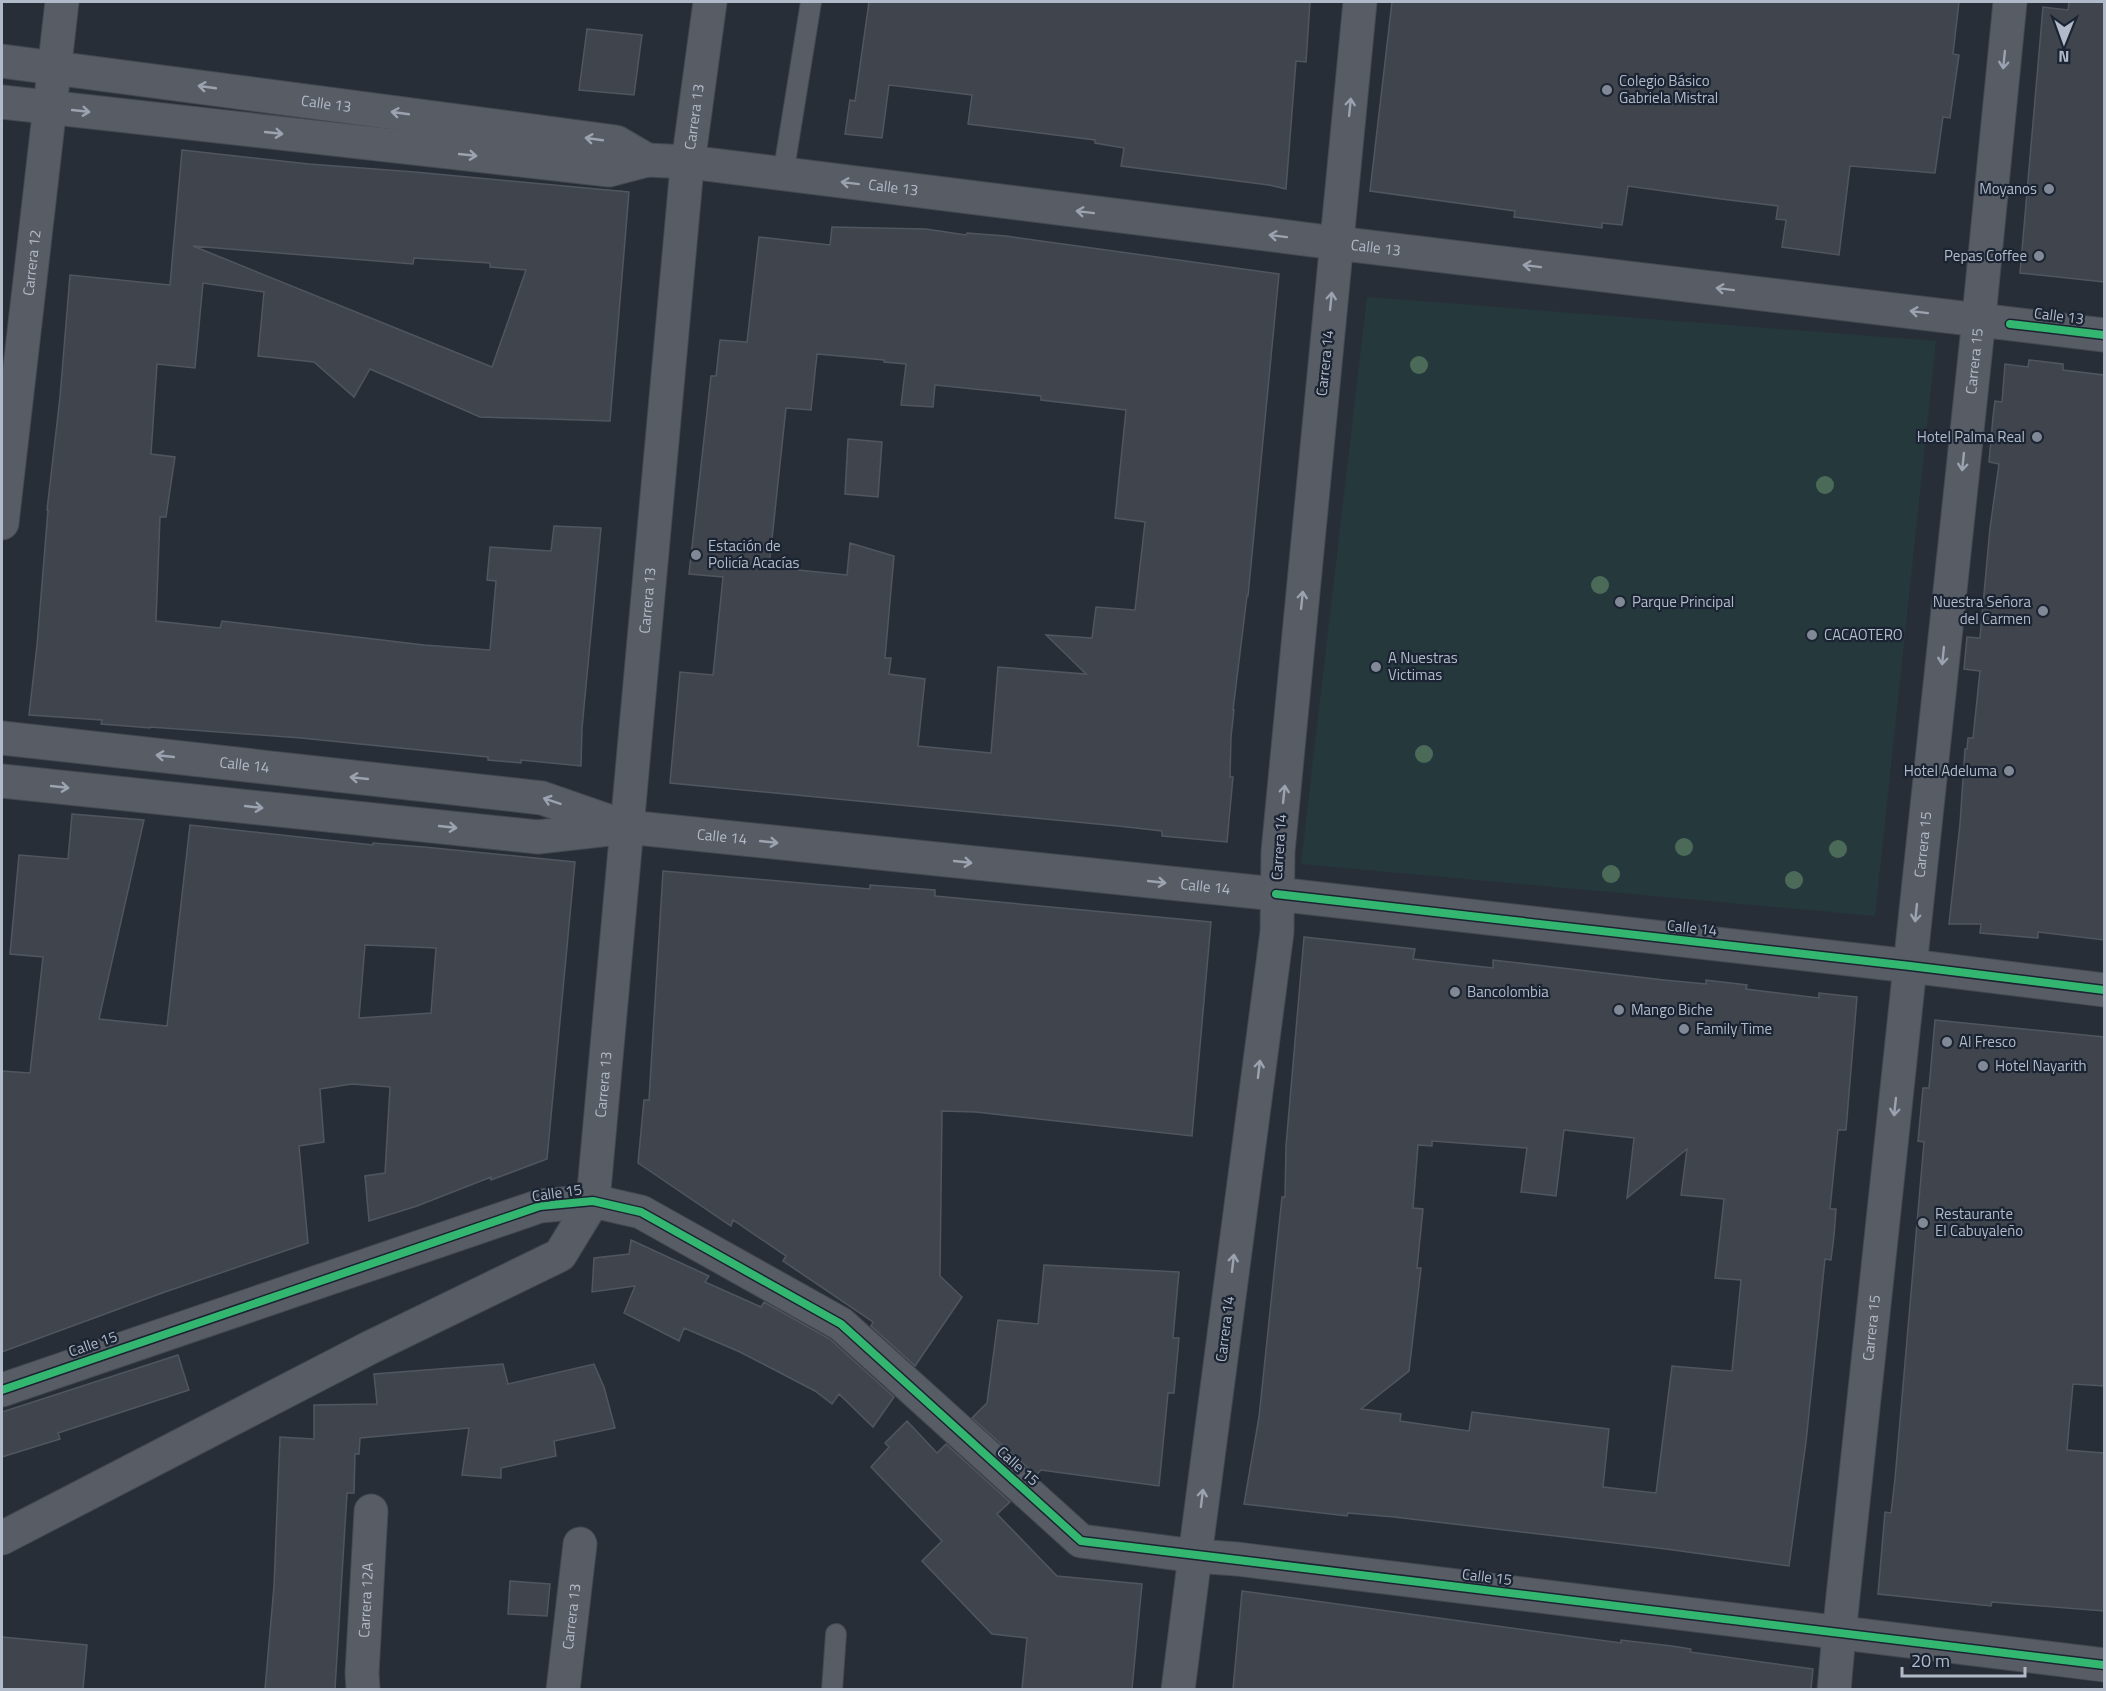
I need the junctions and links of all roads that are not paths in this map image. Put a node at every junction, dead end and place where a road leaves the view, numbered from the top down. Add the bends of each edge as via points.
1 (62, 2) edge
2 (710, 2) edge
3 (811, 2) edge
4 (1360, 2) edge
5 (2010, 2) edge
6 (2, 61) edge
7 (54, 67) junction
8 (2, 102) edge
9 (49, 108) junction
10 (647, 160) junction
11 (689, 162) junction
12 (783, 175) junction
13 (1336, 243) junction
14 (1977, 320) junction
15 (2104, 335) edge
16 (2, 523) edge
17 (2, 738) edge
18 (2, 781) edge
19 (627, 827) junction
20 (1276, 894) junction
21 (1910, 966) junction
22 (2104, 990) edge
23 (593, 1201) junction
24 (2, 1390) edge
25 (370, 1511) dead end
26 (2, 1538) edge
27 (580, 1544) dead end
28 (1195, 1556) junction
29 (836, 1634) dead end
30 (1839, 1634) junction
31 (2104, 1665) edge
32 (363, 1689) edge
33 (563, 1689) edge
34 (832, 1689) edge
35 (1178, 1689) edge
36 (1834, 1689) edge

1 - 7 street, Carrera 12
2 - 11 street, Carrera 13
3 - 12 lane
13 -> 4 street, Carrera 14
5 -> 14 street, Carrera 15
6 - 7 street, Calle 13
7 - 9 street, Carrera 12
10 -> 7 street, Calle 13 via 616,142
8 - 9 street, Calle 13
9 -> 10 street, Calle 13 via 609,170
9 - 16 street, Carrera 12
10 - 11 street, Calle 13
11 - 12 street, Calle 13
11 - 19 street, Carrera 13
13 -> 12 street, Calle 13
14 -> 13 street, Calle 13
20 -> 13 street, Carrera 14
14 - 15 street, Calle 13
14 -> 21 street, Carrera 15
19 -> 17 street, Calle 14 via 542,798
18 -> 19 street, Calle 14 via 538,837
19 -> 20 street, Calle 14
19 - 23 street, Carrera 13
20 - 21 street, Calle 14
28 -> 20 street, Carrera 14 via 1277,932
21 - 22 street, Calle 14
21 -> 30 street, Carrera 15
23 - 24 street, Calle 15 via 540,1206
23 - 26 street, Calle 15 via 560,1255 371,1347
23 - 28 street, Calle 15 via 641,1212 840,1324 1081,1541
25 - 32 street, Carrera 12A
27 - 33 street, Carrera 13
28 - 30 street, Calle 15
28 - 35 street, Carrera 14
29 - 34 lane
30 - 31 street, Calle 15
30 - 36 street, Carrera 15

